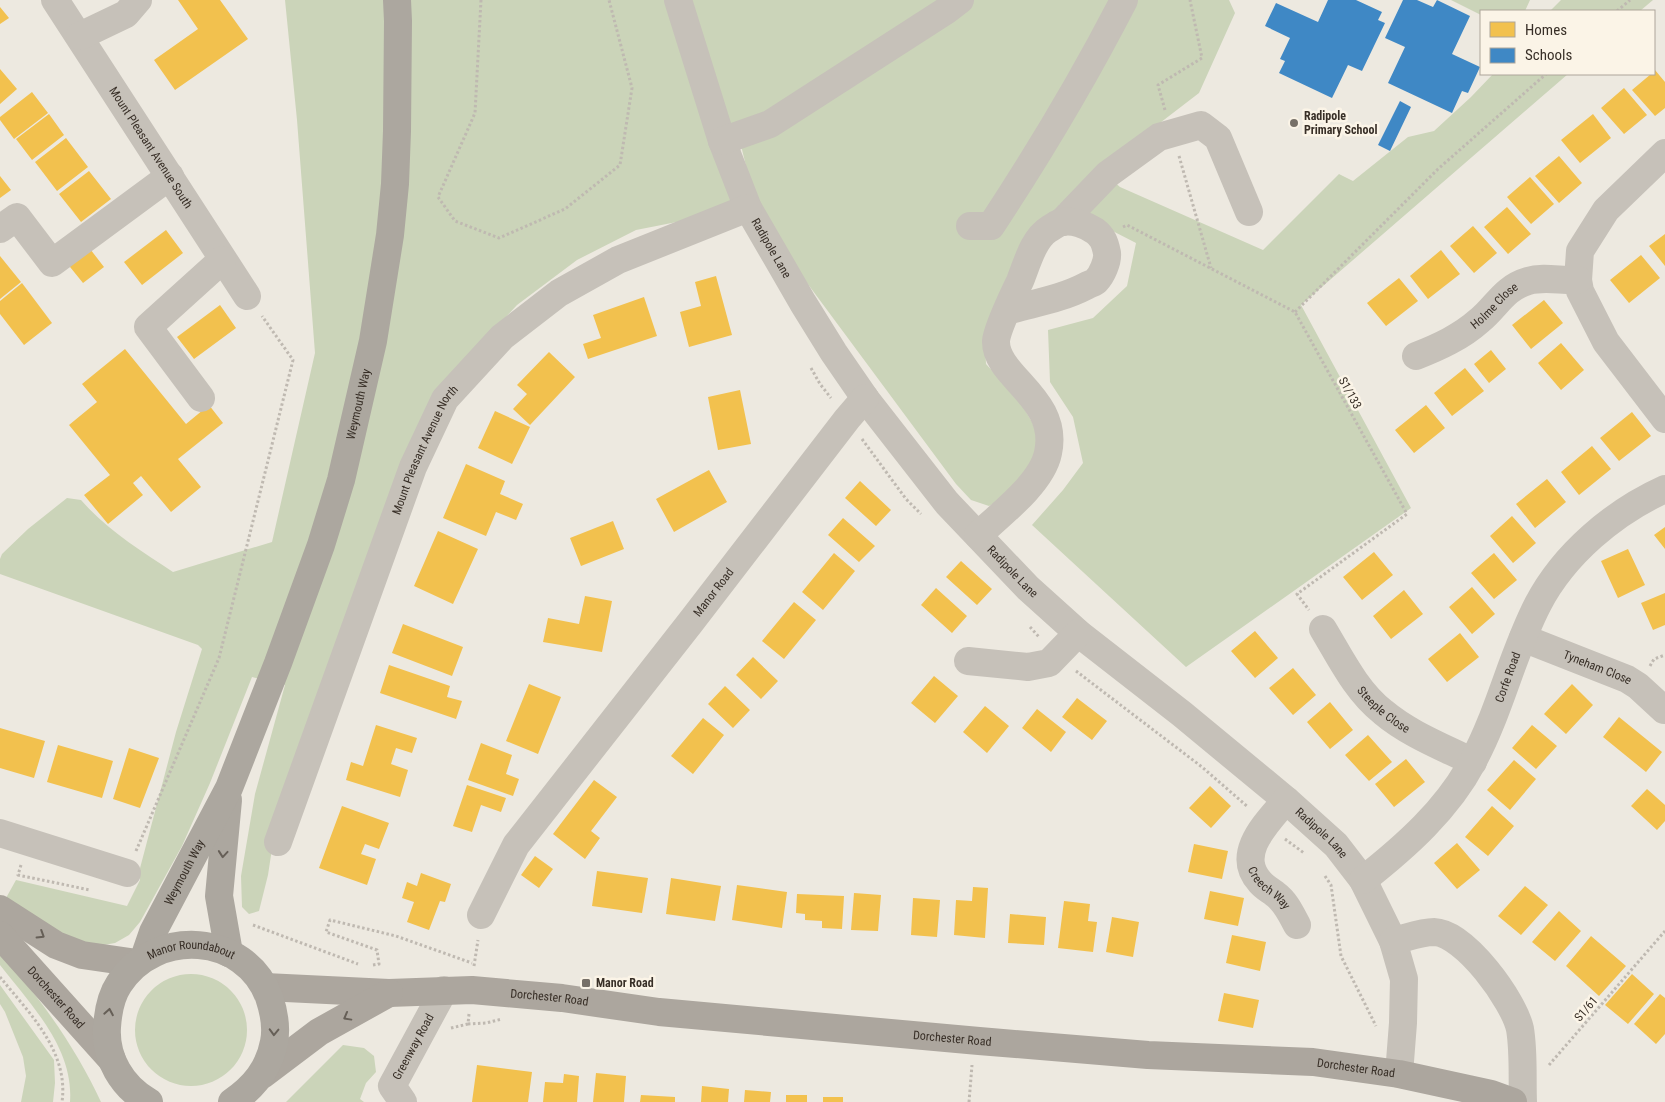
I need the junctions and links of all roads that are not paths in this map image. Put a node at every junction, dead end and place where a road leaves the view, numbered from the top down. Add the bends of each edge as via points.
1 (55, 0) edge
2 (138, 0) edge
3 (397, 0) edge
4 (678, 0) edge
5 (960, 0) edge
6 (1124, 0) edge
7 (80, 36) junction
8 (722, 141) junction
9 (1665, 153) edge
10 (170, 176) junction
11 (748, 208) junction
12 (1249, 212) dead end
13 (1062, 222) junction
14 (970, 226) dead end
15 (0, 229) edge
16 (222, 260) junction
17 (1578, 280) junction
18 (247, 296) road end
19 (1007, 311) junction
20 (1416, 356) dead end
21 (201, 398) dead end
22 (866, 398) junction
23 (1665, 419) edge
24 (1665, 489) edge
25 (978, 535) junction
26 (1323, 629) road end
27 (1078, 632) junction
28 (1523, 638) junction
29 (968, 661) dead end
30 (1664, 710) edge
31 (1473, 762) junction
32 (229, 788) junction
33 (1286, 800) junction
34 (0, 834) edge
35 (278, 842) dead end
36 (127, 873) road end
37 (1363, 880) junction
38 (0, 909) edge
39 (481, 915) road end
40 (1297, 926) dead end
41 (0, 935) edge
42 (1393, 941) junction
43 (229, 953) junction
44 (141, 961) junction
45 (265, 987) junction
46 (444, 990) junction
47 (389, 993) junction
48 (112, 1060) junction
49 (1400, 1074) junction
50 (262, 1075) junction
51 (143, 1100) edge
52 (232, 1102) edge
53 (403, 1102) edge
54 (1512, 1102) edge
55 (1523, 1102) edge

1 - 7 street, Mount Pleasant Avenue South
2 - 7 street via 126,14
3 - 32 highway, Weymouth Way via 395,184 373,341 341,480 321,545
4 - 8 street, Radipole Lane
5 - 8 street via 770,124
6 - 14 street via 1092,62 991,226
7 - 10 street, Mount Pleasant Avenue South
8 - 11 street, Radipole Lane
9 - 17 street via 1606,210 1580,251
10 - 15 street via 52,263 17,217
10 - 16 street, Mount Pleasant Avenue South
11 - 22 street, Radipole Lane via 834,353
11 - 35 street, Mount Pleasant Avenue North via 618,260 559,293 502,337 445,399 413,467
12 - 13 street via 1218,138 1201,125 1159,137 1108,174
13 - 19 street via 1047,231 1036,245
13 - 19 street via 1077,223 1104,240 1107,256 1104,270 1096,280 1054,299
16 - 18 street, Mount Pleasant Avenue South
16 - 21 street via 148,327
17 - 20 street, Holme Close via 1550,278 1528,281 1513,288 1481,320 1459,336
17 - 23 street via 1580,291 1606,342
19 - 25 street via 996,340 999,356 1038,404 1046,420 1050,436 1048,454 1038,475 1021,496
22 - 25 street, Radipole Lane via 946,503
22 - 39 street, Manor Road via 516,844
24 - 28 street, Corfe Road via 1624,512 1589,539 1560,570 1538,604
25 - 27 street, Radipole Lane via 1028,588
26 - 31 street, Steeple Close via 1353,678 1381,711 1403,727
27 - 29 street via 1049,662 1028,667
27 - 33 street, Radipole Lane
28 - 30 street, Tyneham Close via 1627,679
28 - 31 street, Corfe Road
31 - 37 street, Corfe Road via 1447,801 1414,836
32 -> 43 highway, Weymouth Way via 219,896
32 - 44 highway, Weymouth Way
33 - 37 street, Radipole Lane via 1336,845
33 - 40 street, Creech Way via 1253,845 1250,859 1253,872 1285,903
34 - 36 street
37 - 42 street, Radipole Lane
38 -> 44 main road via 56,945 82,954
41 - 48 main road, Dorchester Road
42 - 49 street, Radipole Lane via 1404,979
42 - 55 street via 1435,932 1443,934 1467,949 1486,969 1520,1028
43 - 44 highway, Manor Roundabout via 204,945 177,945
43 - 45 highway, Manor Roundabout via 249,968
48 -> 44 highway, Manor Roundabout via 106,1038 108,1010 119,984
45 - 47 main road, Dorchester Road
45 -> 50 highway, Manor Roundabout via 273,1009 276,1032
46 - 47 main road, Dorchester Road
46 - 49 main road, Dorchester Road via 473,977 562,998 660,1012 1148,1055 1314,1062
46 - 53 street, Greenway Road via 392,1086
47 -> 50 main road, Dorchester Road via 319,1032
48 - 51 highway, Manor Roundabout via 123,1080
49 - 54 main road, Dorchester Road via 1491,1094
50 - 52 highway, Manor Roundabout via 247,1092

